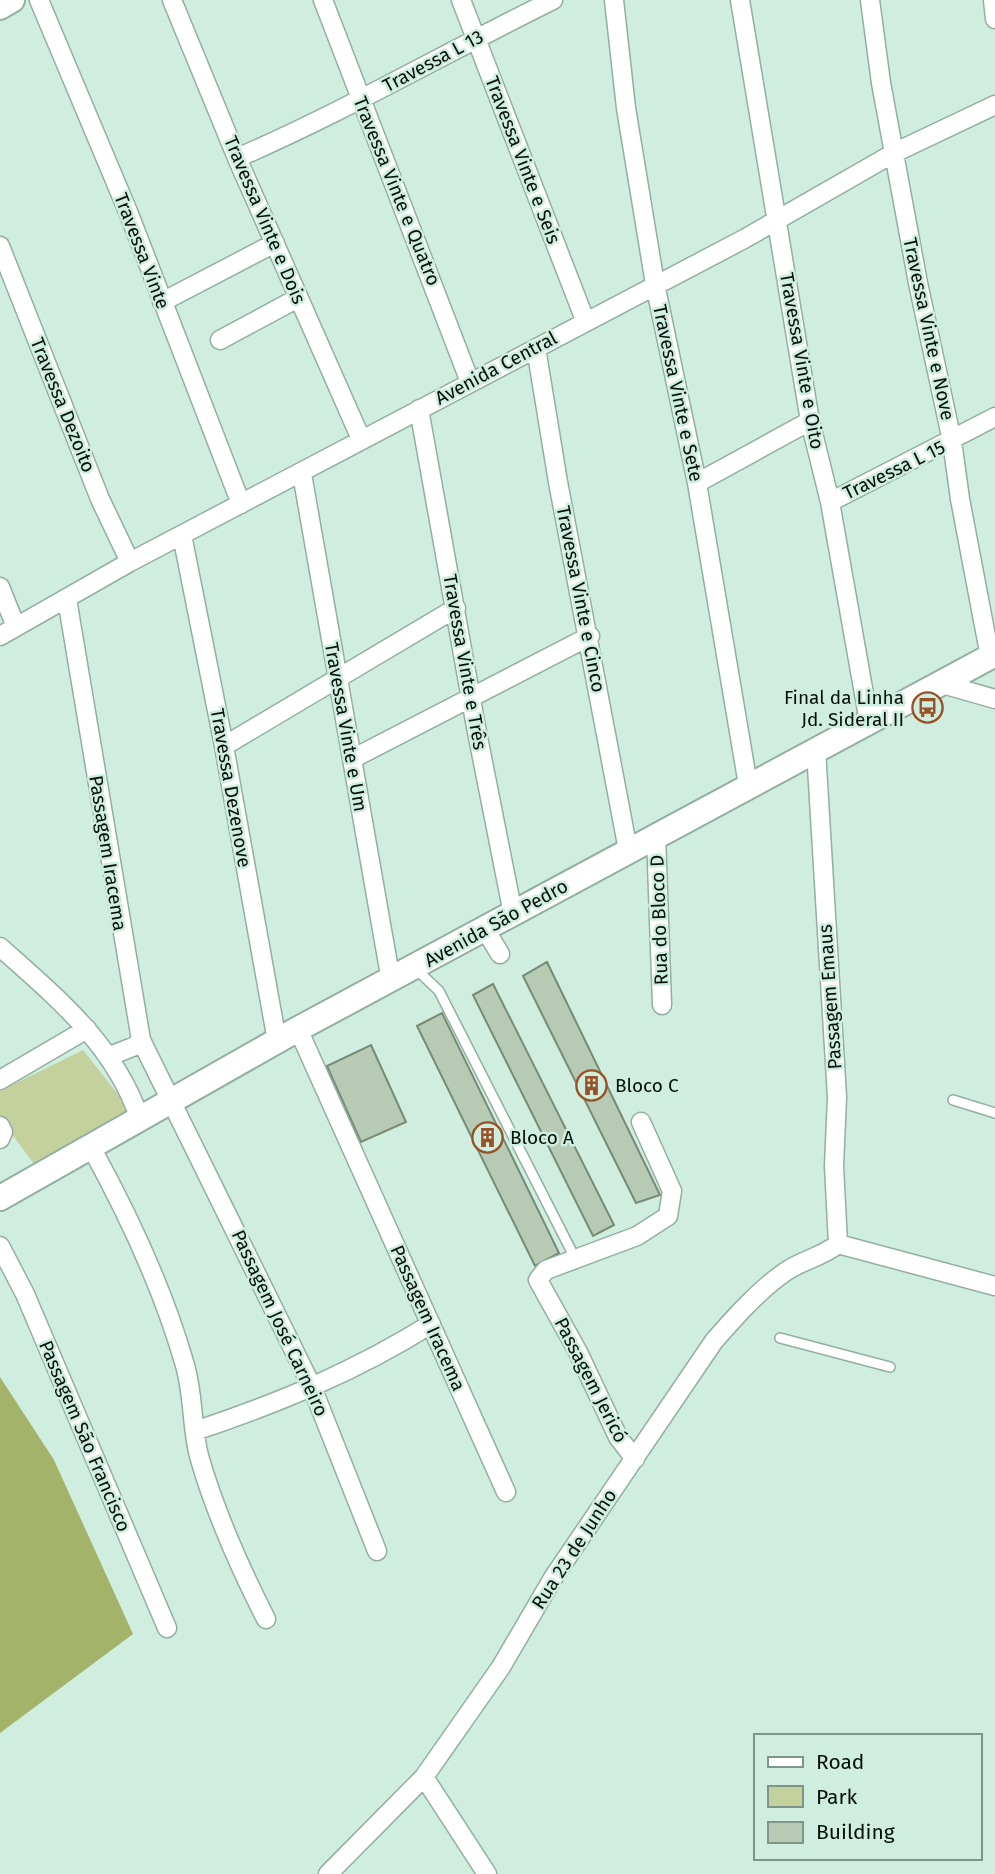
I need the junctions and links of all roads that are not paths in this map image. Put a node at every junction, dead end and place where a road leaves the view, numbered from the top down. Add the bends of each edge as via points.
1 (12, 0) edge
2 (39, 0) edge
3 (172, 0) edge
4 (323, 0) edge
5 (461, 0) edge
6 (553, 0) edge
7 (614, 0) edge
8 (740, 0) edge
9 (870, 0) edge
10 (993, 0) edge
11 (0, 7) edge
12 (995, 18) edge
13 (476, 37) junction
14 (361, 101) junction
15 (995, 105) edge
16 (894, 153) junction
17 (237, 158) junction
18 (778, 217) junction
19 (275, 243) junction
20 (0, 246) edge
21 (4, 271) edge
22 (655, 284) junction
23 (298, 298) junction
24 (162, 302) junction
25 (585, 320) junction
26 (220, 340) dead end
27 (536, 348) junction
28 (470, 382) junction
29 (419, 409) junction
30 (995, 417) edge
31 (810, 421) junction
32 (361, 439) junction
33 (952, 441) junction
34 (302, 474) junction
35 (697, 483) junction
36 (830, 502) junction
37 (241, 504) junction
38 (182, 535) junction
39 (130, 562) junction
40 (0, 587) edge
41 (67, 599) junction
42 (456, 608) junction
43 (16, 627) junction
44 (0, 636) edge
45 (590, 636) junction
46 (993, 655) edge
47 (338, 678) junction
48 (939, 683) junction
49 (472, 697) junction
50 (995, 699) edge
51 (869, 722) junction
52 (224, 746) junction
53 (816, 750) junction
54 (352, 759) junction
55 (748, 785) junction
56 (656, 835) junction
57 (628, 850) junction
58 (513, 914) junction
59 (485, 929) junction
60 (0, 947) edge
61 (500, 954) dead end
62 (414, 968) junction
63 (391, 981) junction
64 (662, 1005) dead end
65 (87, 1029) junction
66 (287, 1035) junction
67 (141, 1040) junction
68 (110, 1056) junction
69 (0, 1080) edge
70 (953, 1100) dead end
71 (171, 1101) junction
72 (995, 1113) edge
73 (139, 1117) junction
74 (641, 1122) dead end
75 (0, 1126) edge
76 (0, 1139) edge
77 (91, 1147) junction
78 (0, 1198) edge
79 (838, 1244) junction
80 (0, 1246) edge
81 (575, 1258) junction
82 (995, 1286) edge
83 (431, 1324) junction
84 (780, 1338) dead end
85 (890, 1367) dead end
86 (312, 1387) junction
87 (195, 1431) junction
88 (635, 1459) junction
89 (506, 1492) dead end
90 (377, 1551) dead end
91 (266, 1619) dead end
92 (167, 1628) dead end
93 (424, 1777) junction
94 (337, 1871) edge
95 (487, 1874) edge

1 - 11 main road
2 - 24 street, Travessa Vinte
3 - 17 street, Travessa Vinte e Dois
4 - 14 street, Travessa Vinte e Quatro
5 - 13 street, Travessa Vinte e Seis
6 - 13 street, Travessa L 13
7 - 22 street, Travessa Vinte e Sete via 626,108
8 - 18 street, Travessa Vinte e Oito
9 - 16 street, Travessa Vinte e Nove
10 - 12 street
13 - 14 street, Travessa L 13
13 - 25 street, Travessa Vinte e Seis
14 - 17 street, Travessa L 13
14 - 28 street, Travessa Vinte e Quatro
15 - 16 street, Avenida Central
16 - 18 street, Avenida Central
16 - 33 street, Travessa Vinte e Nove
17 - 19 street, Travessa Vinte e Dois
18 - 22 street, Avenida Central
18 - 31 street, Travessa Vinte e Oito
19 - 23 street, Travessa Vinte e Dois
19 - 24 street
20 - 21 street, Travessa Dezoito
21 - 39 street, Travessa Dezoito
22 - 25 street, Avenida Central
22 - 35 street, Travessa Vinte e Sete
23 - 26 street
23 - 32 street, Travessa Vinte e Dois
24 - 37 street, Travessa Vinte
25 - 27 street, Avenida Central
27 - 28 street, Avenida Central
27 - 45 street, Travessa Vinte e Cinco
28 - 29 street, Avenida Central
29 - 32 street, Avenida Central
29 - 42 street, Travessa Vinte e Três
30 - 33 street, Travessa L 15
31 - 35 street
31 - 36 street, Travessa Vinte e Oito
32 - 34 street, Avenida Central
33 - 36 street, Travessa L 15
33 - 46 street, Travessa Vinte e Nove
34 - 37 street, Avenida Central
34 - 47 street, Travessa Vinte e Um
35 - 55 street, Travessa Vinte e Sete
36 - 51 street, Travessa Vinte e Oito
37 - 38 street, Avenida Central
38 - 39 street, Avenida Central
38 - 52 street, Travessa Dezenove
39 - 41 street, Avenida Central
40 - 43 street
41 - 43 street, Avenida Central
41 - 67 street, Passagem Iracema
42 - 47 street
42 - 49 street, Travessa Vinte e Três
43 - 44 street, Avenida Central
45 - 49 street
45 - 57 street, Travessa Vinte e Cinco
46 - 48 main road, Avenida São Pedro
47 - 52 street
47 - 54 street, Travessa Vinte e Um
48 - 50 street
48 - 51 main road, Avenida São Pedro
49 - 54 street
49 - 58 street, Travessa Vinte e Três
51 - 53 main road, Avenida São Pedro
52 - 66 street, Travessa Dezenove
53 - 55 main road, Avenida São Pedro
53 - 79 street, Passagem Emaus via 837,1097
54 - 63 street, Travessa Vinte e Um
55 - 56 main road, Avenida São Pedro
56 - 57 main road, Avenida São Pedro
56 - 64 street, Rua do Bloco D
57 - 58 main road, Avenida São Pedro
58 - 59 main road, Avenida São Pedro
59 - 61 street
59 - 62 main road, Avenida São Pedro
60 - 65 street
62 - 63 main road, Avenida São Pedro
62 - 81 lane via 439,991
63 - 66 main road, Avenida São Pedro
65 - 68 street
65 - 69 street
66 - 71 main road, Avenida São Pedro
66 - 83 street, Passagem Iracema
67 - 68 street
67 - 71 street, Passagem Iracema
68 - 73 street
70 - 72 lane
71 - 73 main road, Avenida São Pedro
71 - 86 street, Passagem José Carneiro
73 - 77 main road, Avenida São Pedro
74 - 81 street via 672,1191 668,1216 637,1236
75 - 76 street
77 - 78 main road, Avenida São Pedro
77 - 87 street via 135,1229 162,1296 190,1383
79 - 82 street
79 - 88 street, Rua 23 de Junho via 783,1273 745,1306 701,1358
80 - 92 street, Passagem São Francisco via 25,1294
81 - 88 street, Passagem Jericó via 541,1273 539,1284 618,1437
83 - 86 street via 377,1358
83 - 89 street, Passagem Iracema
84 - 85 lane
86 - 87 street
86 - 90 street, Passagem José Carneiro
87 - 91 street via 205,1474
88 - 93 street, Rua 23 de Junho
93 - 94 street, Rua 23 de Junho
93 - 95 street

